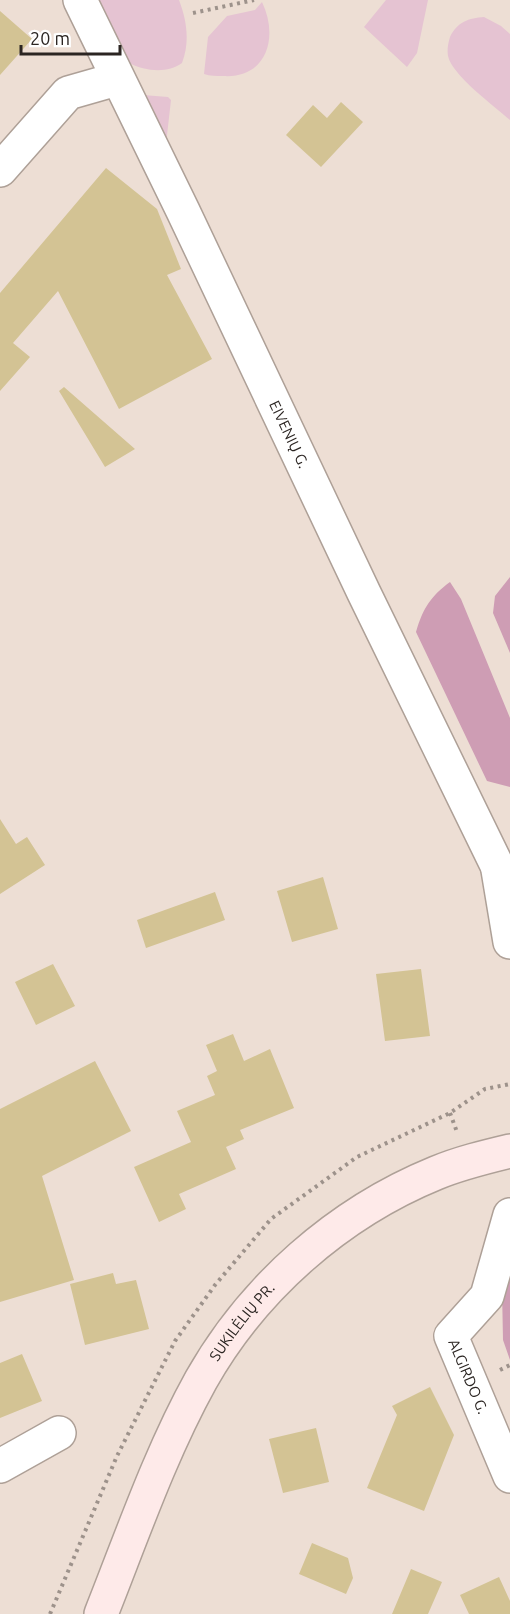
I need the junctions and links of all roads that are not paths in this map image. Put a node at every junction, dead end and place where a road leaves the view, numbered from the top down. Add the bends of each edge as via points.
1 (80, 0) edge
2 (117, 79) junction
3 (0, 170) edge
4 (504, 880) edge
5 (510, 942) edge
6 (510, 1151) edge
7 (510, 1215) edge
8 (59, 1433) dead end
9 (0, 1466) edge
10 (510, 1476) edge
11 (101, 1614) edge

1 - 2 street, EIVENIŲ G.
2 - 3 street via 68,93
2 - 4 street, EIVENIŲ G.
4 - 5 street, EIVENIŲ G.
6 - 11 main road, SUKILĖLIŲ PR. via 437,1172 376,1202 326,1237 266,1290 238,1323 185,1411
7 - 10 street, ALGIRDO G. via 487,1296 451,1336
8 - 9 street

